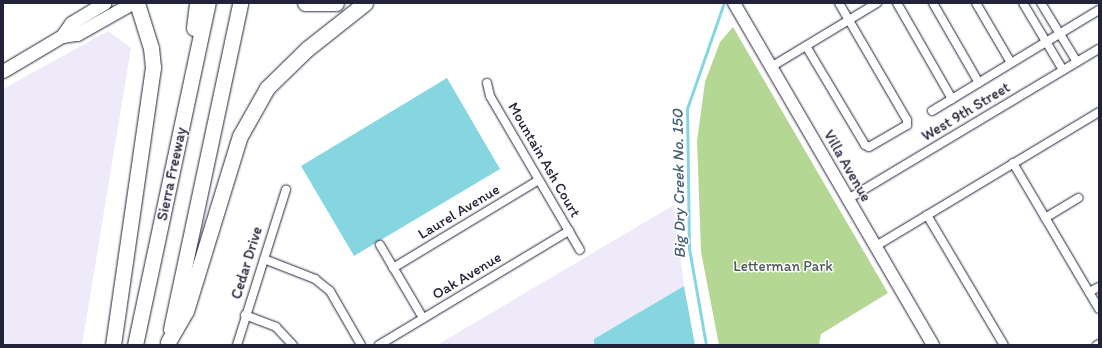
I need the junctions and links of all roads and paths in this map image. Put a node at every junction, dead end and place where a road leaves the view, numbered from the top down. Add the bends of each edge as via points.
1 (104, 3) edge
2 (132, 3) edge
3 (137, 3) edge
4 (197, 3) edge
5 (208, 3) edge
6 (240, 3) edge
7 (305, 3) edge
8 (336, 3) edge
9 (365, 3) edge
10 (839, 3) edge
11 (878, 3) edge
12 (897, 3) edge
13 (933, 3) edge
14 (976, 3) edge
15 (1023, 3) edge
16 (1041, 3) edge
17 (735, 4) edge
18 (868, 5) edge
19 (1099, 10) edge
20 (849, 20) junction
21 (1059, 34) junction
22 (62, 36) junction
23 (1046, 42) junction
24 (806, 46) junction
25 (1099, 49) edge
26 (1077, 62) junction
27 (1011, 63) junction
28 (771, 67) junction
29 (1063, 70) junction
30 (3, 71) edge
31 (979, 82) junction
32 (487, 83) dead end
33 (952, 99) junction
34 (932, 111) dead end
35 (1099, 112) edge
36 (182, 128) junction
37 (1013, 163) junction
38 (539, 180) junction
39 (286, 190) dead end
40 (1078, 198) dead end
41 (848, 199) junction
42 (927, 214) junction
43 (1045, 218) junction
44 (569, 231) junction
45 (380, 245) dead end
46 (876, 246) junction
47 (580, 250) dead end
48 (264, 259) junction
49 (394, 268) junction
50 (1099, 287) edge
51 (1089, 292) junction
52 (1099, 309) edge
53 (246, 315) junction
54 (423, 318) junction
55 (167, 343) edge
56 (113, 345) edge
57 (135, 345) edge
58 (237, 345) edge
59 (293, 345) edge
60 (361, 345) edge
61 (379, 345) edge
62 (933, 345) edge
63 (1004, 345) edge

1 - 22 main road via 71,23
2 - 22 main road via 77,34
3 - 56 highway via 151,48 153,67
4 - 36 highway
5 - 36 highway, Sierra Freeway
6 - 55 highway, Sierra Freeway
7 - 8 highway
9 - 55 highway via 307,49 267,88 240,136 186,311
10 - 20 street
11 - 18 street
12 - 33 street
13 - 31 street
14 - 27 street
15 - 23 street
16 - 21 street
17 - 28 main road, Villa Avenue
18 - 20 street
19 - 21 street
20 - 24 street
20 - 24 street via 907,120 907,125 869,147 865,145
21 - 23 street
21 - 26 street
22 - 30 main road
23 - 27 street
23 - 29 street
24 - 28 street
25 - 26 street, West 9th Street
26 - 29 street, West 9th Street
27 - 31 street
28 - 41 main road, Villa Avenue
29 - 41 street, West 9th Street
31 - 33 street
32 - 38 street, Mountain Ash Court via 490,96
33 - 34 street
35 - 37 street
36 - 57 highway, Sierra Freeway
37 - 42 street
37 - 43 street
38 - 44 street, Mountain Ash Court
38 - 49 street, Laurel Avenue
39 - 48 street, Cedar Drive
40 - 43 street
41 - 46 main road, Villa Avenue
42 - 46 street
42 - 63 street
43 - 51 street
44 - 47 street, Mountain Ash Court
44 - 54 street, Oak Avenue
45 - 49 street
46 - 62 main road, Villa Avenue
48 - 53 street, Cedar Drive
48 - 60 street via 315,279 330,291
49 - 54 street
50 - 51 street
51 - 52 street
53 - 58 street, Cedar Drive
53 - 59 street via 276,327
54 - 61 street, Oak Avenue

